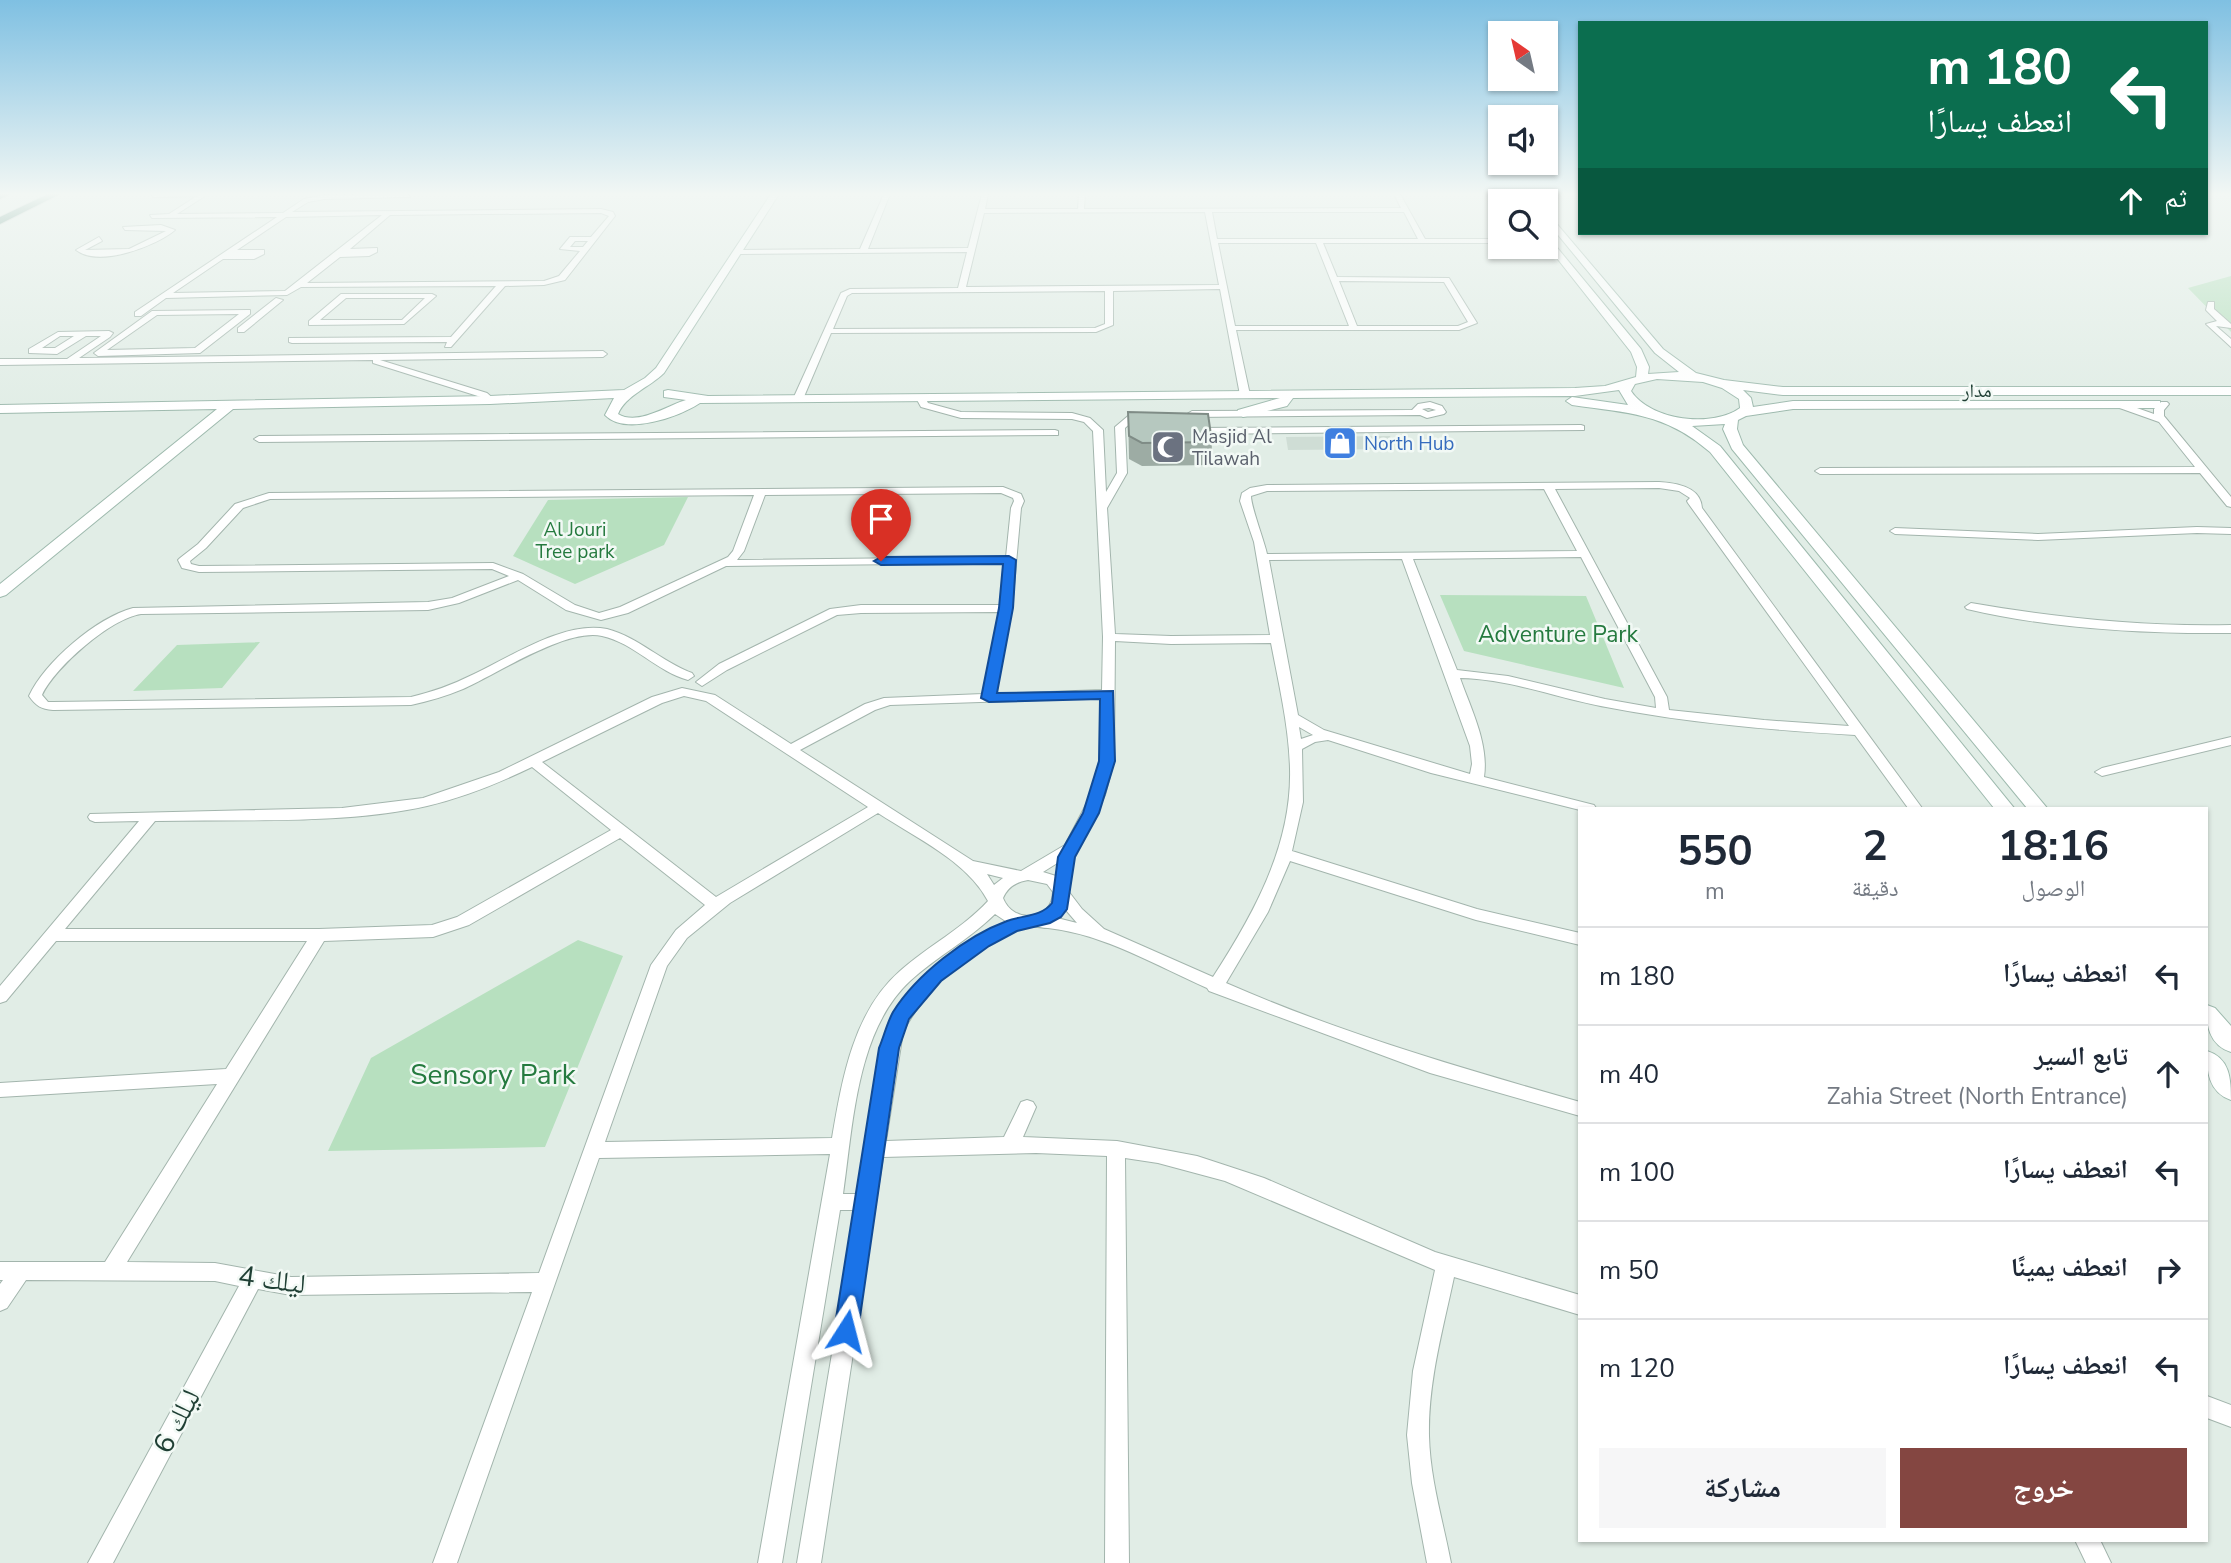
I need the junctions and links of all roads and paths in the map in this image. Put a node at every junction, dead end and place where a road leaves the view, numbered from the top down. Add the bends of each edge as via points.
1 (210, 267) edge
2 (322, 267) edge
3 (570, 267) edge
4 (729, 267) edge
5 (967, 267) edge
6 (1220, 267) edge
7 (1331, 267) edge
8 (1567, 267) edge
9 (1590, 267) edge
10 (1336, 279) junction
11 (503, 284) junction
12 (299, 285) junction
13 (1224, 287) junction
14 (962, 288) junction
15 (1110, 288) junction
16 (287, 293) junction
17 (271, 294) junction
18 (168, 299) junction
19 (279, 300) junction
20 (262, 301) junction
21 (2211, 304) dead end
22 (312, 323) junction
23 (2228, 325) edge
24 (1231, 328) junction
25 (1354, 328) junction
26 (129, 331) junction
27 (238, 331) junction
28 (828, 331) junction
29 (222, 332) junction
30 (109, 333) junction
31 (454, 339) junction
32 (292, 340) junction
33 (2231, 344) edge
34 (603, 354) dead end
35 (438, 356) junction
36 (365, 357) junction
37 (203, 359) junction
38 (269, 359) junction
39 (69, 361) junction
40 (0, 362) edge
41 (29, 362) junction
42 (660, 370) junction
43 (1642, 377) junction
44 (1695, 377) junction
45 (1628, 384) junction
46 (1723, 384) junction
47 (2231, 391) edge
48 (630, 392) junction
49 (667, 393) junction
50 (1449, 393) junction
51 (1413, 394) junction
52 (1245, 395) junction
53 (1286, 395) junction
54 (562, 398) junction
55 (921, 398) junction
56 (799, 399) junction
57 (491, 400) junction
58 (708, 400) junction
59 (231, 404) junction
60 (2117, 404) junction
61 (2164, 404) junction
62 (2231, 404) edge
63 (1435, 405) junction
64 (0, 406) edge
65 (1421, 411) junction
66 (662, 412) junction
67 (1243, 413) junction
68 (1650, 413) junction
69 (1153, 415) edge
70 (1179, 415) edge
71 (615, 416) junction
72 (1738, 416) junction
73 (1672, 419) junction
74 (2162, 420) junction
75 (643, 421) junction
76 (1581, 428) dead end
77 (1427, 429) junction
78 (1450, 429) junction
79 (1181, 431) edge
80 (1055, 433) dead end
81 (1098, 434) junction
82 (1120, 435) junction
83 (609, 436) junction
84 (634, 436) junction
85 (259, 439) dead end
86 (1100, 467) junction
87 (1122, 468) junction
88 (2203, 470) junction
89 (1820, 471) dead end
90 (1548, 486) junction
91 (760, 494) junction
92 (2231, 504) edge
93 (1104, 506) junction
94 (1895, 531) dead end
95 (2231, 531) edge
96 (1584, 554) junction
97 (1261, 557) junction
98 (1407, 557) junction
99 (1009, 560) junction
100 (727, 563) junction
101 (519, 576) junction
102 (0, 592) edge
103 (1971, 607) dead end
104 (1006, 608) junction
105 (606, 622) junction
106 (584, 624) junction
107 (2231, 629) edge
108 (1276, 639) junction
109 (1109, 640) junction
110 (665, 668) junction
111 (1452, 674) junction
112 (696, 680) junction
113 (679, 688) junction
114 (710, 698) junction
115 (989, 698) junction
116 (1108, 699) junction
117 (1663, 713) junction
118 (1291, 717) junction
119 (1861, 731) junction
120 (1331, 736) junction
121 (2231, 741) edge
122 (1295, 747) junction
123 (790, 750) junction
124 (534, 762) junction
125 (2102, 772) dead end
126 (1476, 781) junction
127 (877, 807) junction
128 (1585, 807) edge
129 (1914, 807) edge
130 (2003, 807) edge
131 (2036, 807) edge
132 (94, 817) dead end
133 (150, 817) junction
134 (621, 831) junction
135 (1070, 849) junction
136 (1285, 854) junction
137 (967, 864) junction
138 (1023, 875) junction
139 (1062, 893) junction
140 (995, 901) junction
141 (715, 905) junction
142 (1027, 922) junction
143 (54, 935) junction
144 (319, 935) junction
145 (1102, 935) junction
146 (1578, 939) edge
147 (1216, 987) junction
148 (0, 997) edge
149 (2208, 1015) edge
150 (2231, 1043) edge
151 (2208, 1061) edge
152 (232, 1076) junction
153 (0, 1090) edge
154 (2231, 1090) edge
155 (1027, 1107) dead end
156 (1578, 1108) edge
157 (841, 1146) junction
158 (1009, 1147) junction
159 (874, 1149) junction
160 (592, 1150) junction
161 (1116, 1150) junction
162 (832, 1202) junction
163 (866, 1202) junction
164 (1446, 1264) junction
165 (111, 1270) junction
166 (10, 1271) edge
167 (253, 1279) junction
168 (544, 1282) junction
169 (0, 1301) edge
170 (1578, 1304) edge
171 (2208, 1407) edge
172 (2231, 1416) edge
173 (2088, 1542) edge
174 (100, 1563) edge
175 (446, 1563) edge
176 (770, 1563) edge
177 (809, 1563) edge
178 (1117, 1563) edge
179 (1439, 1563) edge
180 (2099, 1563) edge

1 - 18 street
2 - 12 street
3 - 11 street via 559,280
4 - 42 street
5 - 14 street
6 - 13 street
7 - 10 street
8 - 43 street via 1637,351
9 - 44 street via 1659,351
10 - 25 street
10 - 25 street via 1446,280 1473,323 1464,328
11 - 12 street
11 - 31 street
12 - 16 street
13 - 15 street
13 - 24 street
14 - 15 street
14 - 28 street via 850,290
15 - 28 street via 1110,323 1100,329
16 - 17 street
16 - 19 street
17 - 18 street via 182,294
17 - 20 street
18 - 20 street
18 - 30 street via 154,303
19 - 20 street
19 - 27 street
21 - 23 street via 2210,310
22 - 22 street via 344,296 432,296 404,322
22 - 32 street
23 - 33 street via 2210,324
24 - 25 street
24 - 52 street
26 - 29 street via 155,313 247,312
26 - 29 street via 98,353 197,351
26 - 30 street
27 - 29 street
27 - 37 street
28 - 56 street
30 - 39 street
30 - 41 street via 83,334
31 - 32 street
31 - 35 street
32 - 38 street
34 - 35 street
35 - 36 street
36 - 38 street
36 - 57 street
37 - 38 street
37 - 39 street
39 - 41 street
40 - 41 street
42 - 48 street
42 - 49 street
43 - 44 street
43 - 45 street
44 - 46 street, مدار
45 - 50 street via 1586,392
45 - 68 street via 1627,398
46 - 47 street, مدار via 1783,391
46 - 72 street via 1745,398 1748,406
48 - 49 street via 649,388
48 - 54 street
48 - 71 street via 616,403
49 - 58 street
49 - 66 street
50 - 63 street
50 - 68 street via 1532,396
51 - 53 street
51 - 63 street
51 - 65 street
52 - 53 street
52 - 55 street
53 - 67 street via 1283,402
54 - 57 street
54 - 71 street via 585,402
55 - 56 street
55 - 81 street via 924,405 955,414 1080,418 1096,426
56 - 58 street
57 - 59 street
58 - 66 street
59 - 64 street
59 - 102 street
60 - 61 street, مدار
60 - 72 street, مدار via 1793,405
60 - 74 street
61 - 62 street, مدار
61 - 74 street via 2158,412
63 - 65 street
63 - 78 street
65 - 67 street
65 - 77 street
66 - 75 street
67 - 70 street
68 - 73 street
69 - 82 street via 1126,421
71 - 75 street
71 - 83 street
72 - 73 street, مدار via 1700,422
72 - 131 street via 1730,429 1737,446
73 - 130 street via 1714,449
74 - 88 street
75 - 84 street
76 - 78 street
77 - 78 street
77 - 79 street
80 - 84 street
81 - 82 street
81 - 86 street
82 - 87 street
83 - 84 street
83 - 85 street
86 - 87 street
86 - 93 street
87 - 93 street
88 - 89 street
88 - 92 street
90 - 96 street
90 - 97 street via 1282,489 1259,494 1249,508
90 - 119 street via 1649,485 1675,491 1698,506
91 - 99 street via 978,491 1005,498 1016,508
91 - 100 street via 738,551
91 - 101 street via 289,497 257,503 233,515 186,557 186,566 199,569 481,565
93 - 109 street
94 - 95 street via 2038,537
96 - 98 street
96 - 117 street via 1661,697
97 - 98 street
97 - 108 street
98 - 111 street
99 - 100 street
99 - 104 street
100 - 105 street
101 - 106 street
101 - 106 street via 455,601 428,606 129,613 104,625 44,681 35,696 53,706 411,701 444,692
103 - 107 street via 2115,626
104 - 112 street via 843,610 818,618
104 - 115 street
105 - 106 street
105 - 106 street via 587,618
105 - 110 street
108 - 109 street
108 - 118 street
109 - 116 street
110 - 112 street
110 - 113 street
111 - 117 street
111 - 126 street via 1479,755
112 - 113 street
112 - 114 street
113 - 114 street
113 - 124 street
114 - 123 street
115 - 116 street via 1026,702
115 - 123 street via 889,701
116 - 135 street via 1103,778 1091,813
117 - 119 street via 1763,726
118 - 120 street
118 - 122 street
119 - 129 street
120 - 122 street
120 - 126 street
121 - 125 street
122 - 136 street via 1296,799
123 - 127 street
124 - 133 street via 452,795 397,808
124 - 134 street
126 - 128 street
127 - 137 street
127 - 141 street
132 - 133 street
133 - 143 street
134 - 141 street
134 - 144 street via 448,926 417,933
135 - 138 street
135 - 139 street
136 - 146 street via 1476,914
136 - 147 street via 1256,919
137 - 138 street
137 - 140 street via 986,883
138 - 139 street via 1052,880
138 - 140 street via 1003,884
139 - 142 street via 1061,905 1054,913
139 - 145 street
140 - 142 street via 1005,916
140 - 157 street via 973,927 907,973 879,1005 861,1044
141 - 160 street via 681,932 659,965
142 - 145 street via 1061,924
142 - 159 street via 992,936 935,976 905,1009 889,1048
143 - 144 street
143 - 148 street
144 - 152 street
145 - 147 street
147 - 156 street via 1436,1068
149 - 150 street
151 - 154 street
152 - 153 street
152 - 165 street
155 - 158 street
157 - 160 street
157 - 162 street
158 - 159 street
158 - 161 street
159 - 163 street
160 - 168 street
161 - 164 street via 1185,1161 1231,1175
161 - 178 street
162 - 163 street
162 - 176 street
163 - 177 street
164 - 170 street
164 - 179 street via 1418,1425
165 - 166 street, ليلك 4
165 - 167 street, ليلك 4 via 215,1272
166 - 169 street
167 - 168 street, ليلك 4 via 290,1286
167 - 174 street, ليلك 6
168 - 175 street
171 - 172 street
173 - 180 street

